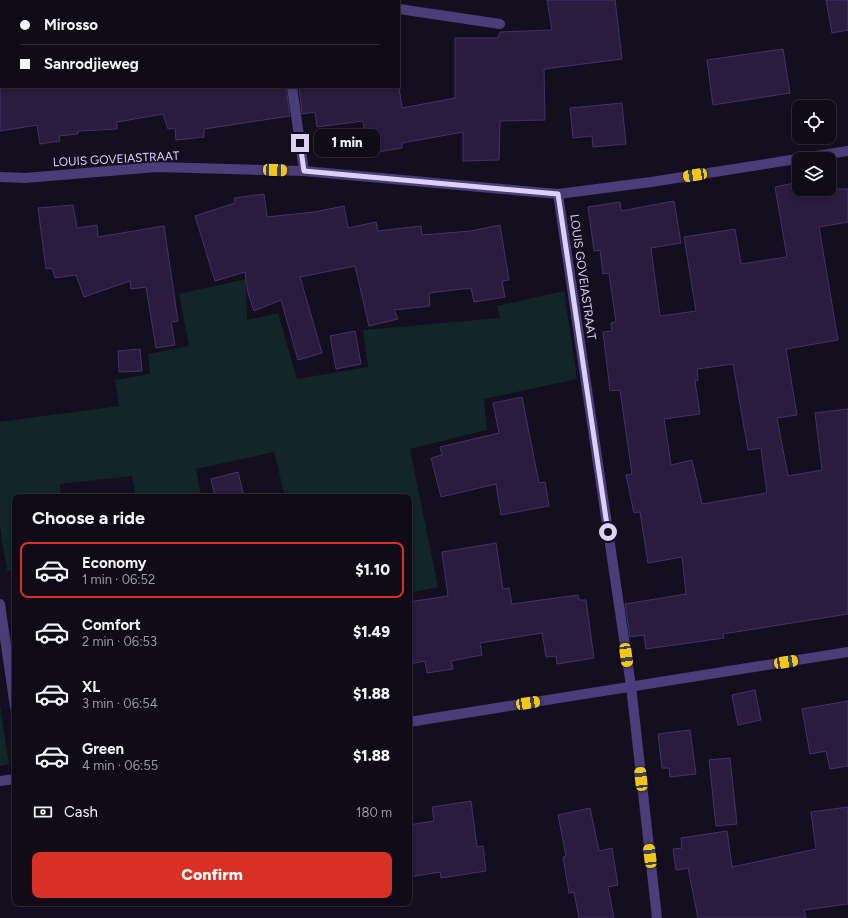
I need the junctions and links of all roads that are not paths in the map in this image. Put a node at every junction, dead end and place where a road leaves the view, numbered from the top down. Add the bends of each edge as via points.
1 (400, 9) edge
2 (500, 24) dead end
3 (292, 88) edge
4 (848, 151) edge
5 (304, 171) junction
6 (0, 176) edge
7 (558, 194) junction
8 (0, 604) edge
9 (848, 652) edge
10 (12, 686) edge
11 (631, 686) junction
12 (412, 722) edge
13 (12, 779) edge
14 (0, 781) edge
15 (657, 918) edge

1 - 2 street
3 - 5 street
4 - 7 street
5 - 6 street, LOUIS GOVEIASTRAAT via 157,167 25,178
5 - 7 street, LOUIS GOVEIASTRAAT
7 - 11 street, LOUIS GOVEIASTRAAT
8 - 10 street
9 - 11 street
11 - 12 street
11 - 15 street, LOUIS GOVEIASTRAAT
13 - 14 street

